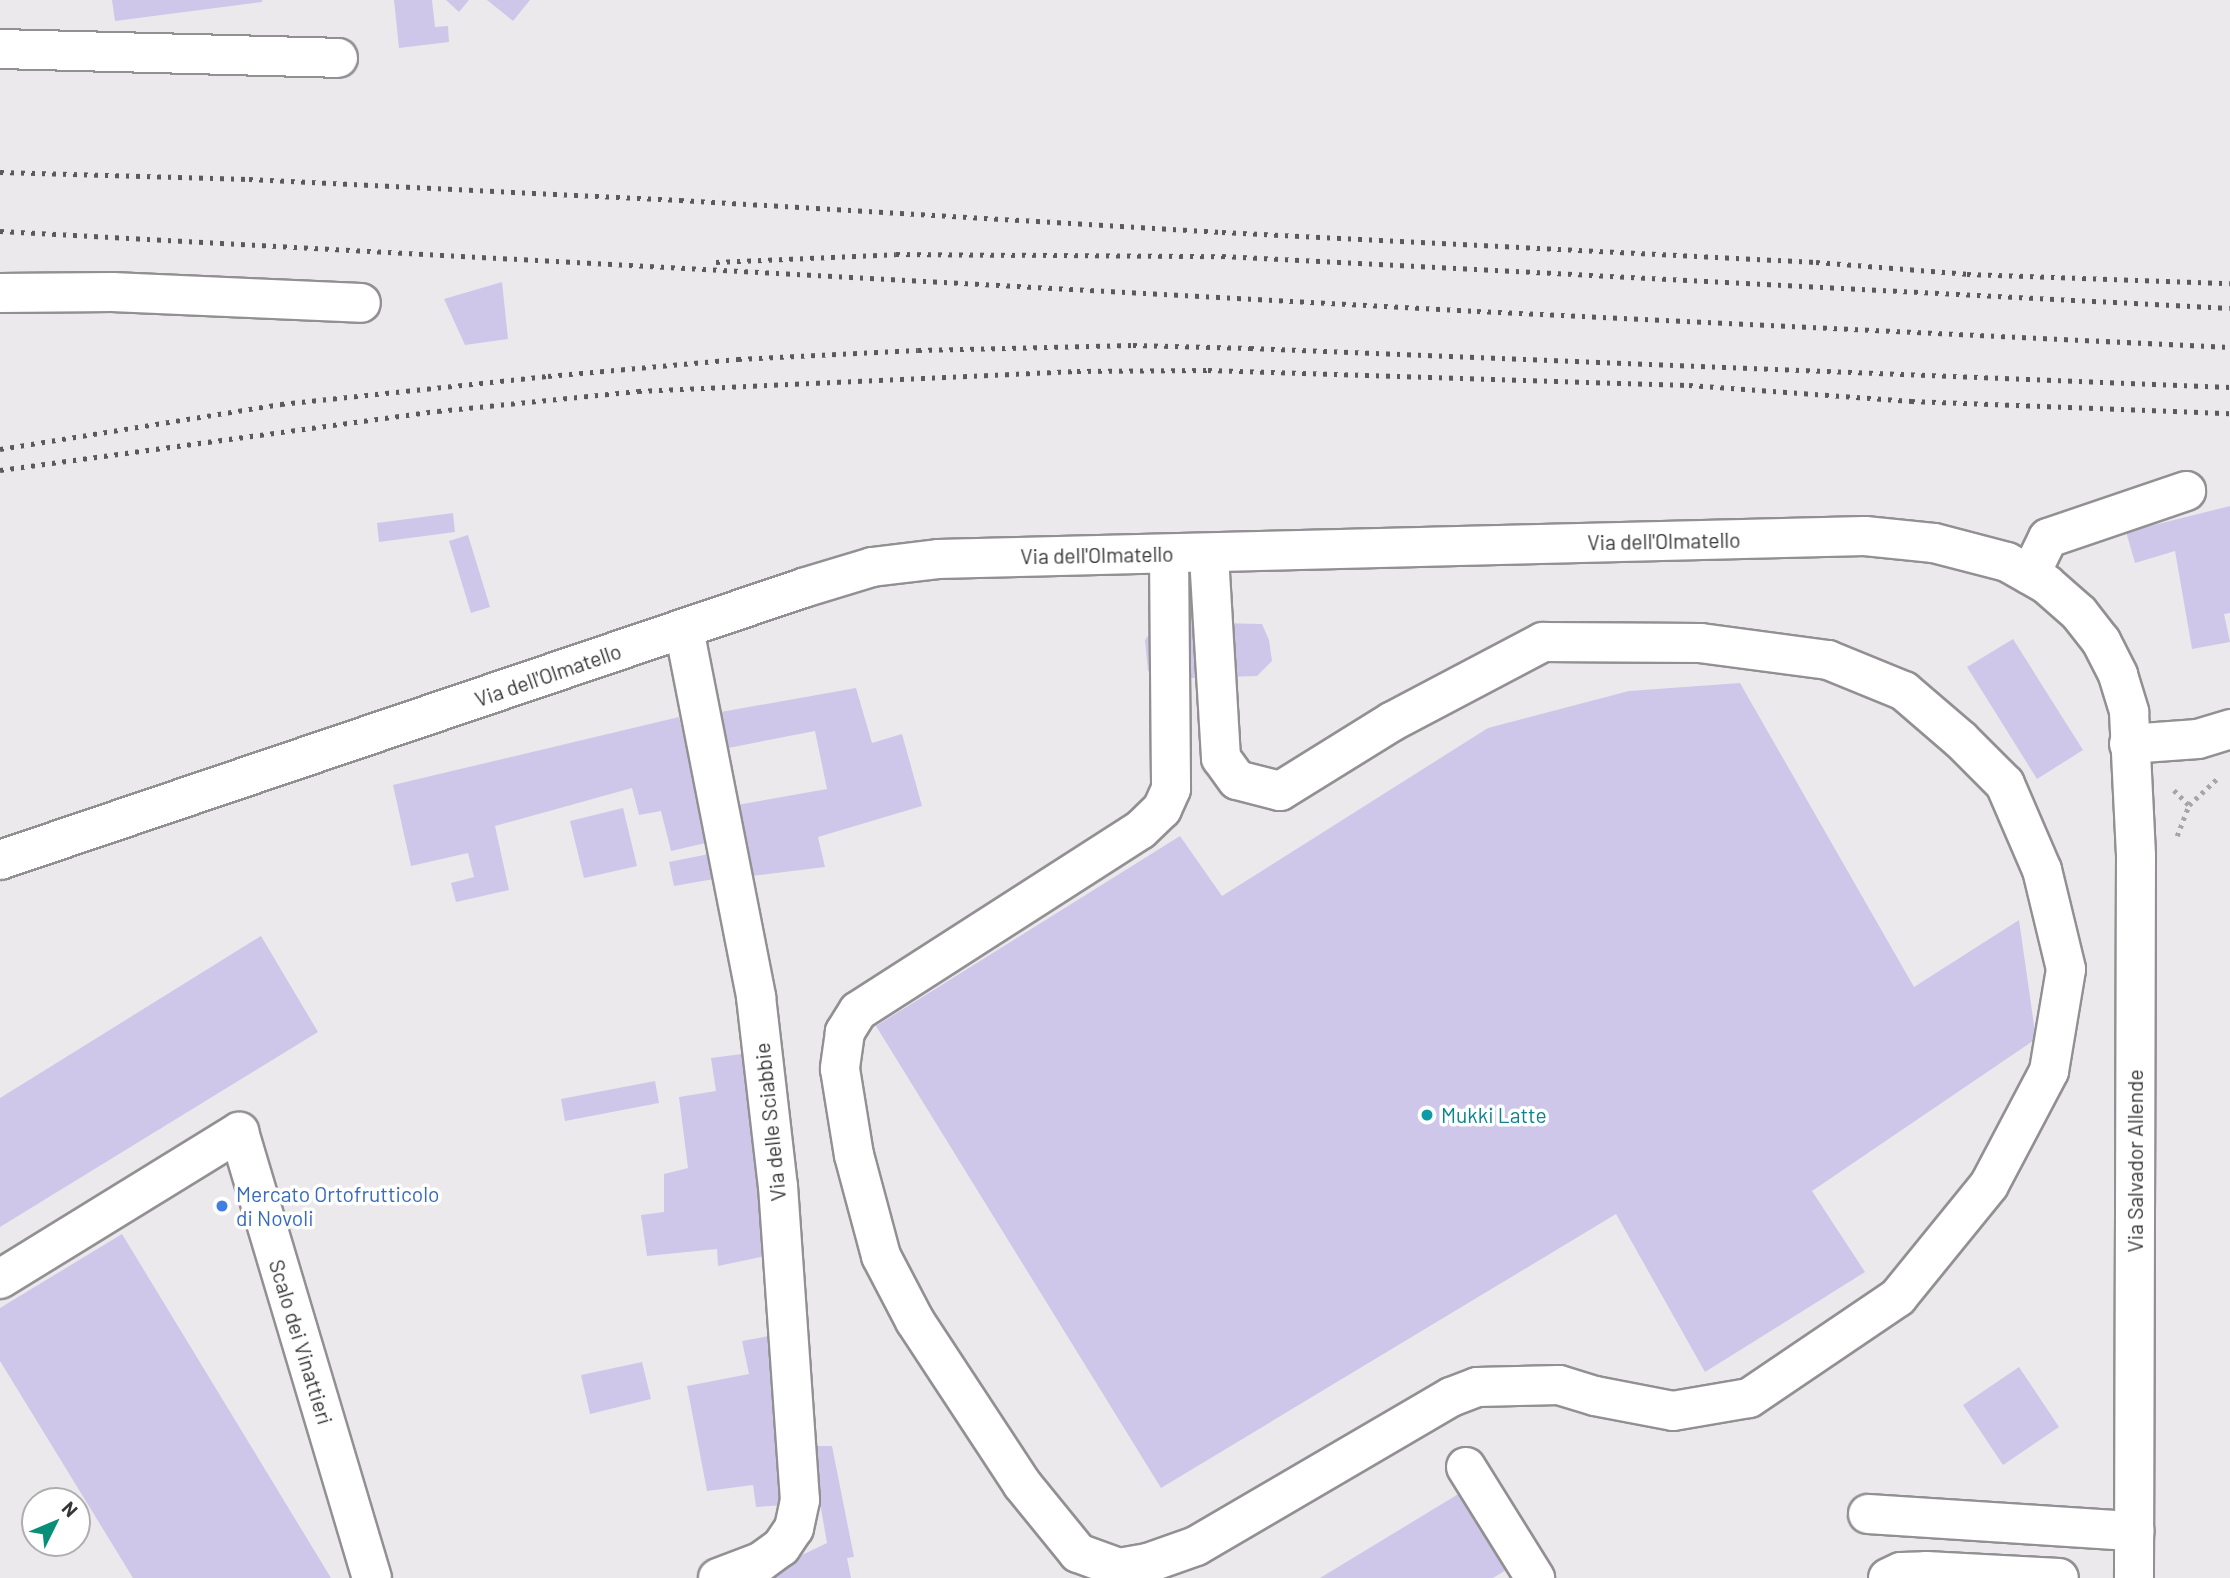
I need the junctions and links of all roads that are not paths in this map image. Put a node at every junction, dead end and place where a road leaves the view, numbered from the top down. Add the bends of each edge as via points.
1 (0, 49) edge
2 (338, 58) dead end
3 (0, 293) edge
4 (361, 303) dead end
5 (2186, 491) dead end
6 (1209, 552) junction
7 (1169, 554) junction
8 (2030, 575) junction
9 (684, 629) junction
10 (2230, 729) edge
11 (2129, 744) junction
12 (0, 860) edge
13 (0, 1279) edge
14 (1466, 1467) dead end
15 (1868, 1514) dead end
16 (2134, 1531) junction
17 (1532, 1577) edge
18 (372, 1578) edge
19 (718, 1578) edge
20 (1888, 1578) edge
21 (2059, 1578) edge
22 (2134, 1578) edge

1 - 2 street
3 - 4 street via 112,292
5 - 8 street via 2048,538
6 - 7 street, Via dell'Olmatello
6 - 7 street via 1221,758 1237,780 1280,791 1393,720 1543,642 1701,643 1828,660 1904,691 2005,784 2042,870 2066,968 2049,1071 1989,1185 1898,1297 1749,1398 1672,1410 1559,1385 1477,1387 1451,1397 1196,1546 1119,1568 1077,1553 1022,1484 915,1321 881,1256 854,1155 840,1069 845,1032 859,1011 1140,830 1163,809 1171,789
6 - 8 street, Via dell'Olmatello via 1865,536 1970,551 2007,562
7 - 9 street, Via dell'Olmatello via 938,559 872,567
8 - 11 street, Via dell'Olmatello via 2079,613 2101,641 2119,675 2129,712
9 - 12 street, Via dell'Olmatello
9 - 19 street, Via delle Sciabbie via 756,998 778,1186 800,1500 794,1528 781,1546 760,1562
10 - 11 street via 2198,739
11 - 16 street, Via Salvador Allende via 2136,856
13 - 18 street, Scalo dei Vinattieri via 239,1132
14 - 17 street
15 - 16 street
16 - 22 street, Via Salvador Allende
20 - 21 street via 1901,1572 1926,1571

